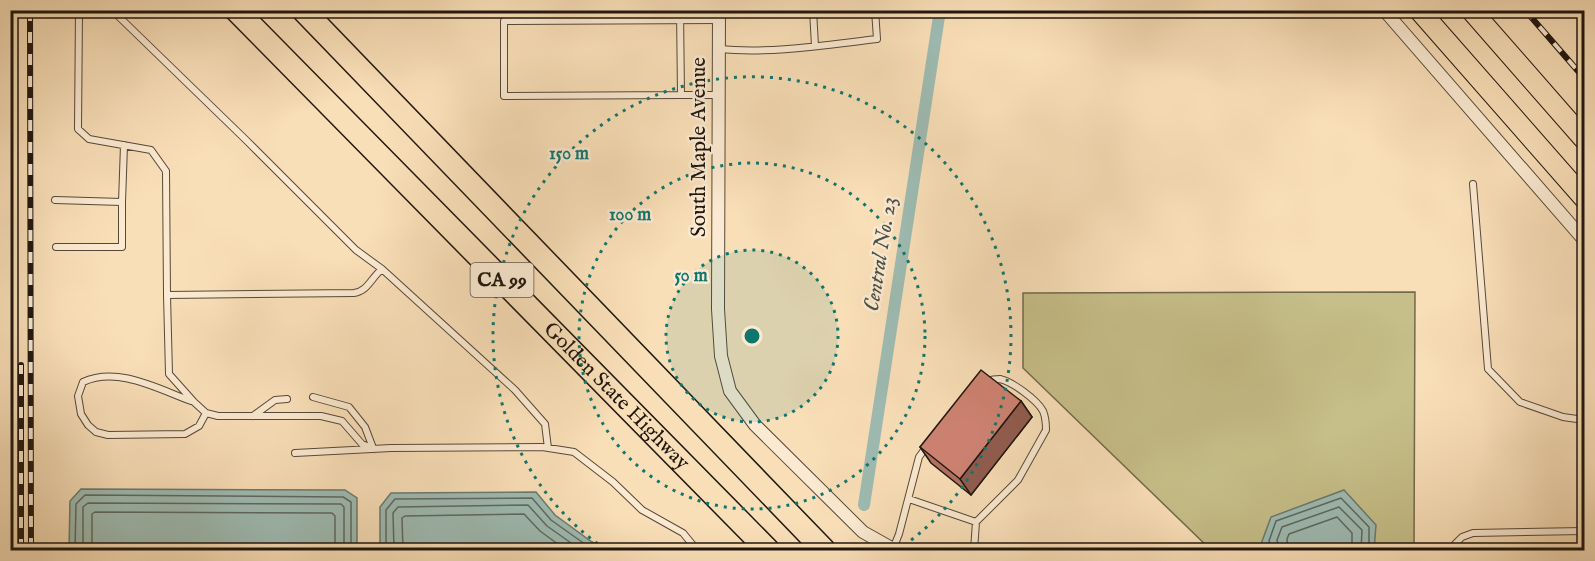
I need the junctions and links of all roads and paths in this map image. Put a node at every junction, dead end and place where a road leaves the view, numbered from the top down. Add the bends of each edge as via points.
1 (79, 10) edge
2 (112, 10) edge
3 (236, 10) edge
4 (303, 10) edge
5 (608, 10) edge
6 (648, 10) edge
7 (680, 10) edge
8 (813, 10) edge
9 (875, 10) edge
10 (1384, 10) edge
11 (1419, 10) edge
12 (1471, 10) edge
13 (719, 15) edge
14 (610, 20) junction
15 (648, 20) junction
16 (681, 20) junction
17 (815, 46) junction
18 (719, 49) junction
19 (681, 95) junction
20 (719, 95) junction
21 (1584, 139) edge
22 (124, 145) junction
23 (1473, 184) dead end
24 (1584, 198) edge
25 (55, 200) dead end
26 (122, 202) junction
27 (1584, 240) edge
28 (56, 247) dead end
29 (382, 269) junction
30 (167, 295) junction
31 (981, 383) edge
32 (313, 397) dead end
33 (287, 399) dead end
34 (194, 402) junction
35 (206, 413) junction
36 (253, 416) junction
37 (1584, 420) edge
38 (930, 441) edge
39 (548, 448) junction
40 (374, 449) junction
41 (295, 453) dead end
42 (909, 499) junction
43 (976, 522) junction
44 (1584, 531) edge
45 (694, 550) edge
46 (768, 550) edge
47 (824, 550) edge
48 (894, 550) edge
49 (974, 550) edge
50 (1455, 550) edge

1 - 22 lane via 78,129 89,139
2 - 29 lane via 356,250
3 - 46 highway, Golden State Highway / CA 99
4 - 47 highway, Golden State Highway / CA 99
5 - 14 lane
6 - 15 lane
7 - 16 lane
8 - 17 lane
9 - 17 lane via 876,39
10 - 27 street
11 - 24 main road
12 - 21 main road
13 - 16 lane
13 - 18 street, South Maple Avenue
14 - 15 lane
14 - 19 lane via 504,21 504,96
15 - 16 lane
16 - 19 lane
17 - 18 lane
18 - 20 street, South Maple Avenue
19 - 20 lane
20 - 48 street, South Maple Avenue via 718,309 721,356 730,391 755,425 863,532
22 - 26 lane
22 - 30 lane via 151,150 166,171
23 - 37 lane via 1488,369 1520,402
25 - 26 lane
26 - 28 lane via 122,247
29 - 30 lane via 366,289 354,294
29 - 39 lane via 515,390 545,424
30 - 34 lane via 170,374
31 - 43 lane via 1001,380 1032,398 1042,409 1046,430 1018,480
32 - 40 lane via 349,407 365,427
33 - 36 lane via 275,400
34 - 35 lane
34 - 35 lane via 136,380 102,376 83,382 78,396 81,414 88,425 108,435 185,434 199,426
35 - 36 lane
36 - 40 lane via 321,416 342,421 362,444
38 - 42 lane via 919,457
39 - 40 lane
39 - 45 lane via 574,452 642,510 683,533
40 - 41 lane
42 - 43 lane
42 - 48 lane
43 - 49 lane
44 - 50 lane via 1473,533 1462,537

